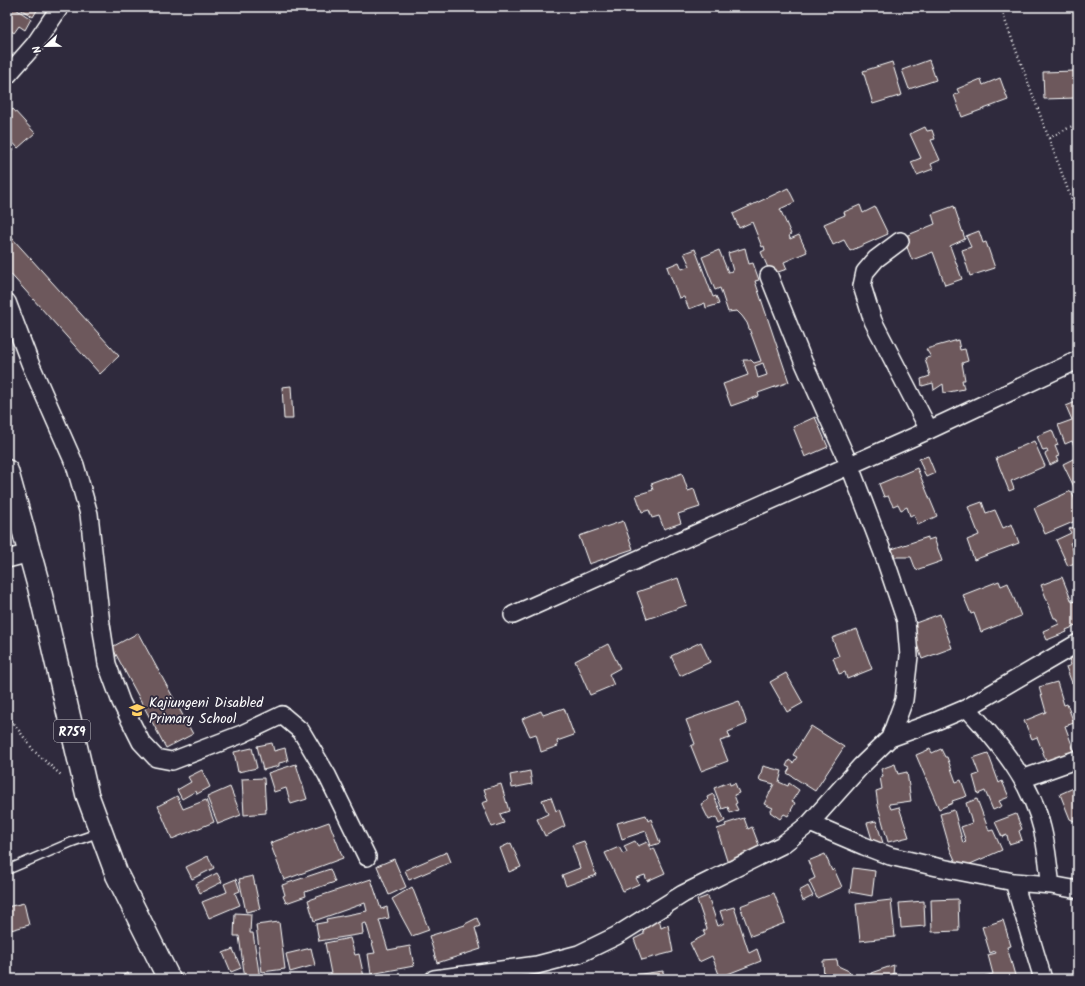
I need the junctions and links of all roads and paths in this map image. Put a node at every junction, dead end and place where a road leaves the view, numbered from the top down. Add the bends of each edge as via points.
1 (60, 7) edge
2 (1000, 7) edge
3 (7, 76) edge
4 (1078, 123) edge
5 (1049, 138) junction
6 (1078, 217) edge
7 (900, 241) dead end
8 (769, 276) dead end
9 (7, 302) edge
10 (1078, 360) edge
11 (929, 430) junction
12 (849, 464) junction
13 (7, 471) edge
14 (30, 553) junction
15 (7, 559) edge
16 (513, 615) dead end
17 (1078, 643) edge
18 (967, 708) junction
19 (7, 714) edge
20 (890, 738) junction
21 (1078, 759) edge
22 (1022, 779) junction
23 (87, 794) junction
24 (810, 823) junction
25 (101, 832) junction
26 (367, 857) dead end
27 (7, 870) edge
28 (1014, 882) junction
29 (1051, 886) junction
30 (1078, 890) edge
31 (169, 979) edge
32 (434, 979) edge
33 (1043, 979) edge

1 - 3 street via 35,44
2 - 5 path
4 - 5 path
5 - 6 path
7 - 11 street via 876,259 865,272 862,286 873,321
8 - 12 street
9 - 26 street via 30,363 75,465 89,514 100,624 107,664 120,702 141,742 156,758 172,761 242,734 282,715 301,731 327,775
10 - 11 street
11 - 12 street
12 - 16 street
12 - 20 street via 906,622 909,656 904,700
13 - 14 main road, R759
14 - 15 street
14 - 23 main road, R759
17 - 18 street
18 - 20 street
18 - 22 street via 996,740
19 - 23 path via 34,751 64,778
20 - 24 street
21 - 22 street
22 - 29 street via 1032,797 1042,828
23 - 25 main road, R759
24 - 28 street via 890,856
24 - 32 street via 782,845 683,894 616,936 579,954 537,965
25 - 27 lane
25 - 31 main road, R759 via 117,875
28 - 29 street
28 - 33 street
29 - 30 street

